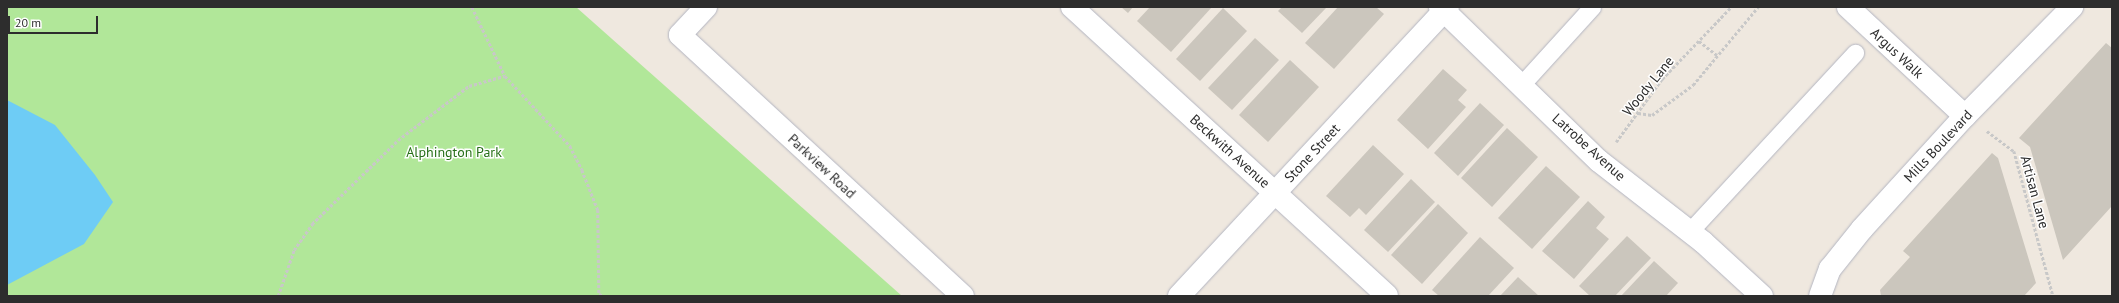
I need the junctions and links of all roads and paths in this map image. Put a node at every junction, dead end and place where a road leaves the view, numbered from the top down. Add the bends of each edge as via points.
1 (472, 7) edge
2 (706, 7) edge
3 (1072, 7) edge
4 (1592, 7) edge
5 (1731, 7) edge
6 (1758, 7) edge
7 (1848, 7) edge
8 (1864, 7) edge
9 (2072, 7) edge
10 (1444, 8) edge
11 (1700, 41) junction
12 (1855, 53) dead end
13 (1717, 55) junction
14 (505, 76) junction
15 (1522, 84) junction
16 (1941, 89) junction
17 (1638, 113) junction
18 (1965, 116) junction
19 (1599, 160) junction
20 (1276, 192) junction
21 (1690, 231) junction
22 (278, 296) edge
23 (604, 296) edge
24 (963, 296) edge
25 (1179, 296) edge
26 (1388, 296) edge
27 (1762, 296) edge
28 (1820, 296) edge
29 (2053, 296) edge

1 - 14 path
2 - 24 street, Parkview Road via 680,35
3 - 20 street, Beckwith Avenue
4 - 15 lane
5 - 11 path, Woody Lane
6 - 13 path
7 - 16 street, Argus Walk
8 - 16 street, Argus Walk via 1929,68
9 - 18 street, Mills Boulevard
10 - 15 street, Latrobe Avenue
10 - 20 street, Stone Street
11 - 13 path
11 - 17 path, Woody Lane via 1662,79
12 - 21 lane
13 - 17 path via 1687,90 1652,115
14 - 22 path via 469,86 398,140 312,224 294,250
14 - 23 path via 570,146 582,170 598,210 599,294
15 - 19 street, Latrobe Avenue
16 - 18 street, Argus Walk
17 - 19 path, Woody Lane
18 - 28 street, Mills Boulevard via 1835,263
18 - 29 path, Artisan Lane via 2014,151
19 - 21 street, Latrobe Avenue
20 - 25 street, Stone Street
20 - 26 street, Beckwith Avenue
21 - 27 street, Latrobe Avenue

